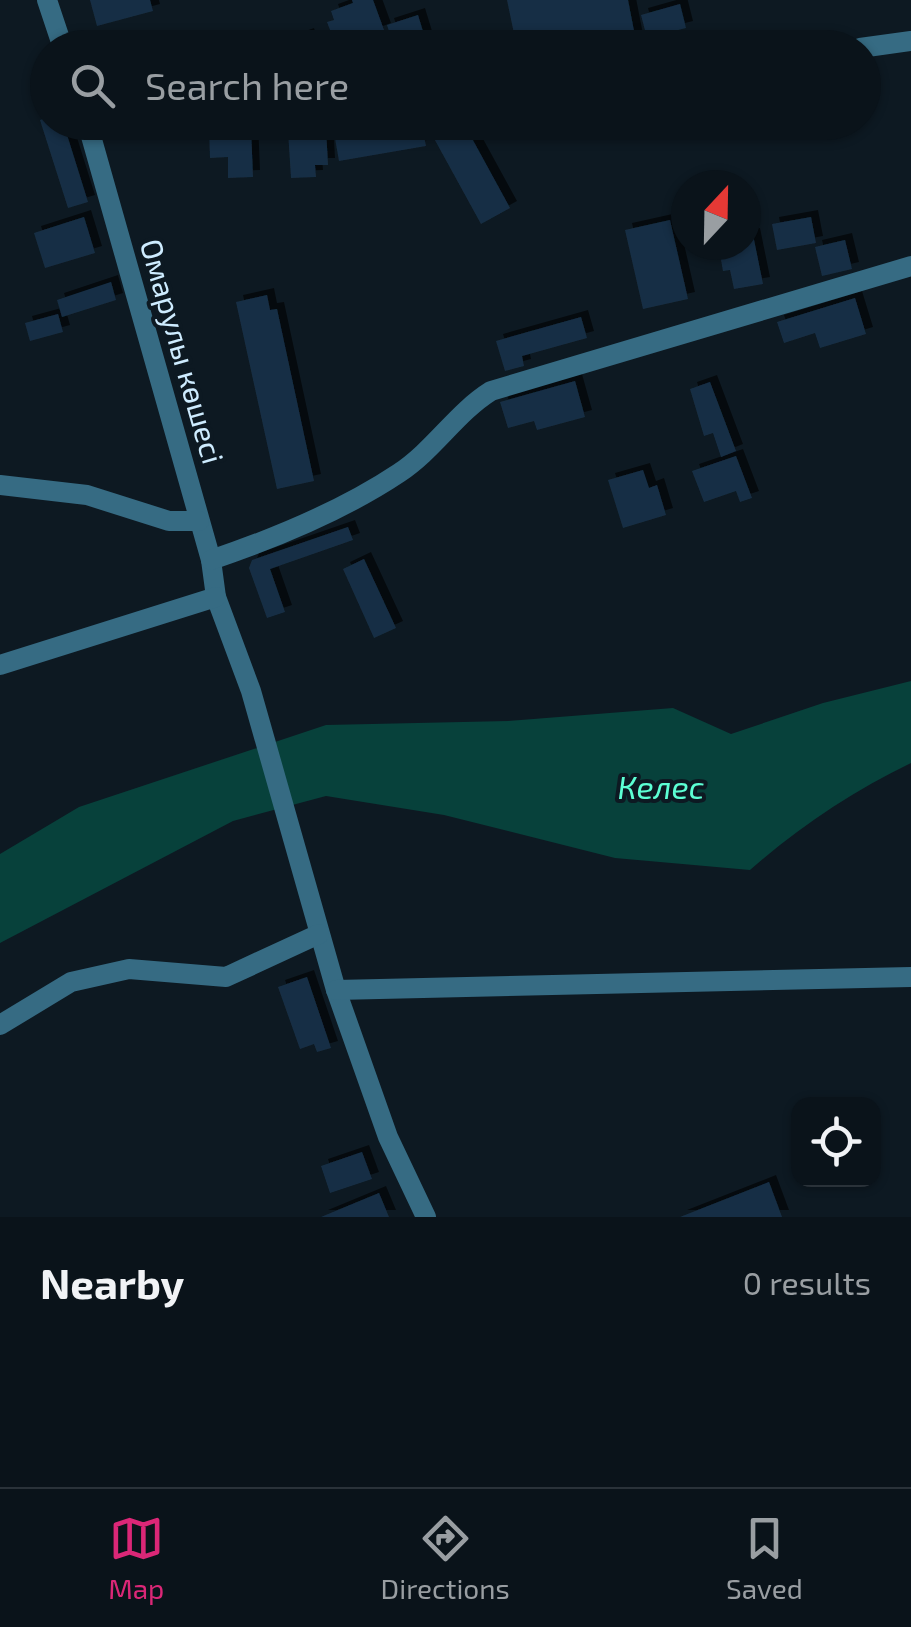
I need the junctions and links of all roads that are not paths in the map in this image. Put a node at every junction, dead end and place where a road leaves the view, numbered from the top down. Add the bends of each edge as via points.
1 (47, 0) edge
2 (57, 30) edge
3 (911, 41) edge
4 (881, 45) edge
5 (93, 140) edge
6 (911, 266) edge
7 (0, 485) edge
8 (199, 522) junction
9 (211, 560) junction
10 (216, 597) junction
11 (0, 665) edge
12 (319, 934) junction
13 (911, 976) edge
14 (336, 990) junction
15 (0, 1024) edge
16 (426, 1217) edge

1 - 2 street
3 - 4 street
5 - 8 street, Омарулы көшесі
6 - 9 street via 491,391 400,472 308,522
7 - 8 street via 86,494 169,521
8 - 9 street, Омарулы көшесі
9 - 10 street, Омарулы көшесі
10 - 11 street
10 - 12 street, Омарулы көшесі via 250,691
12 - 14 street, Омарулы көшесі
12 - 15 street via 226,977 129,969 70,982
13 - 14 street
14 - 16 street, Омарулы көшесі via 388,1136

